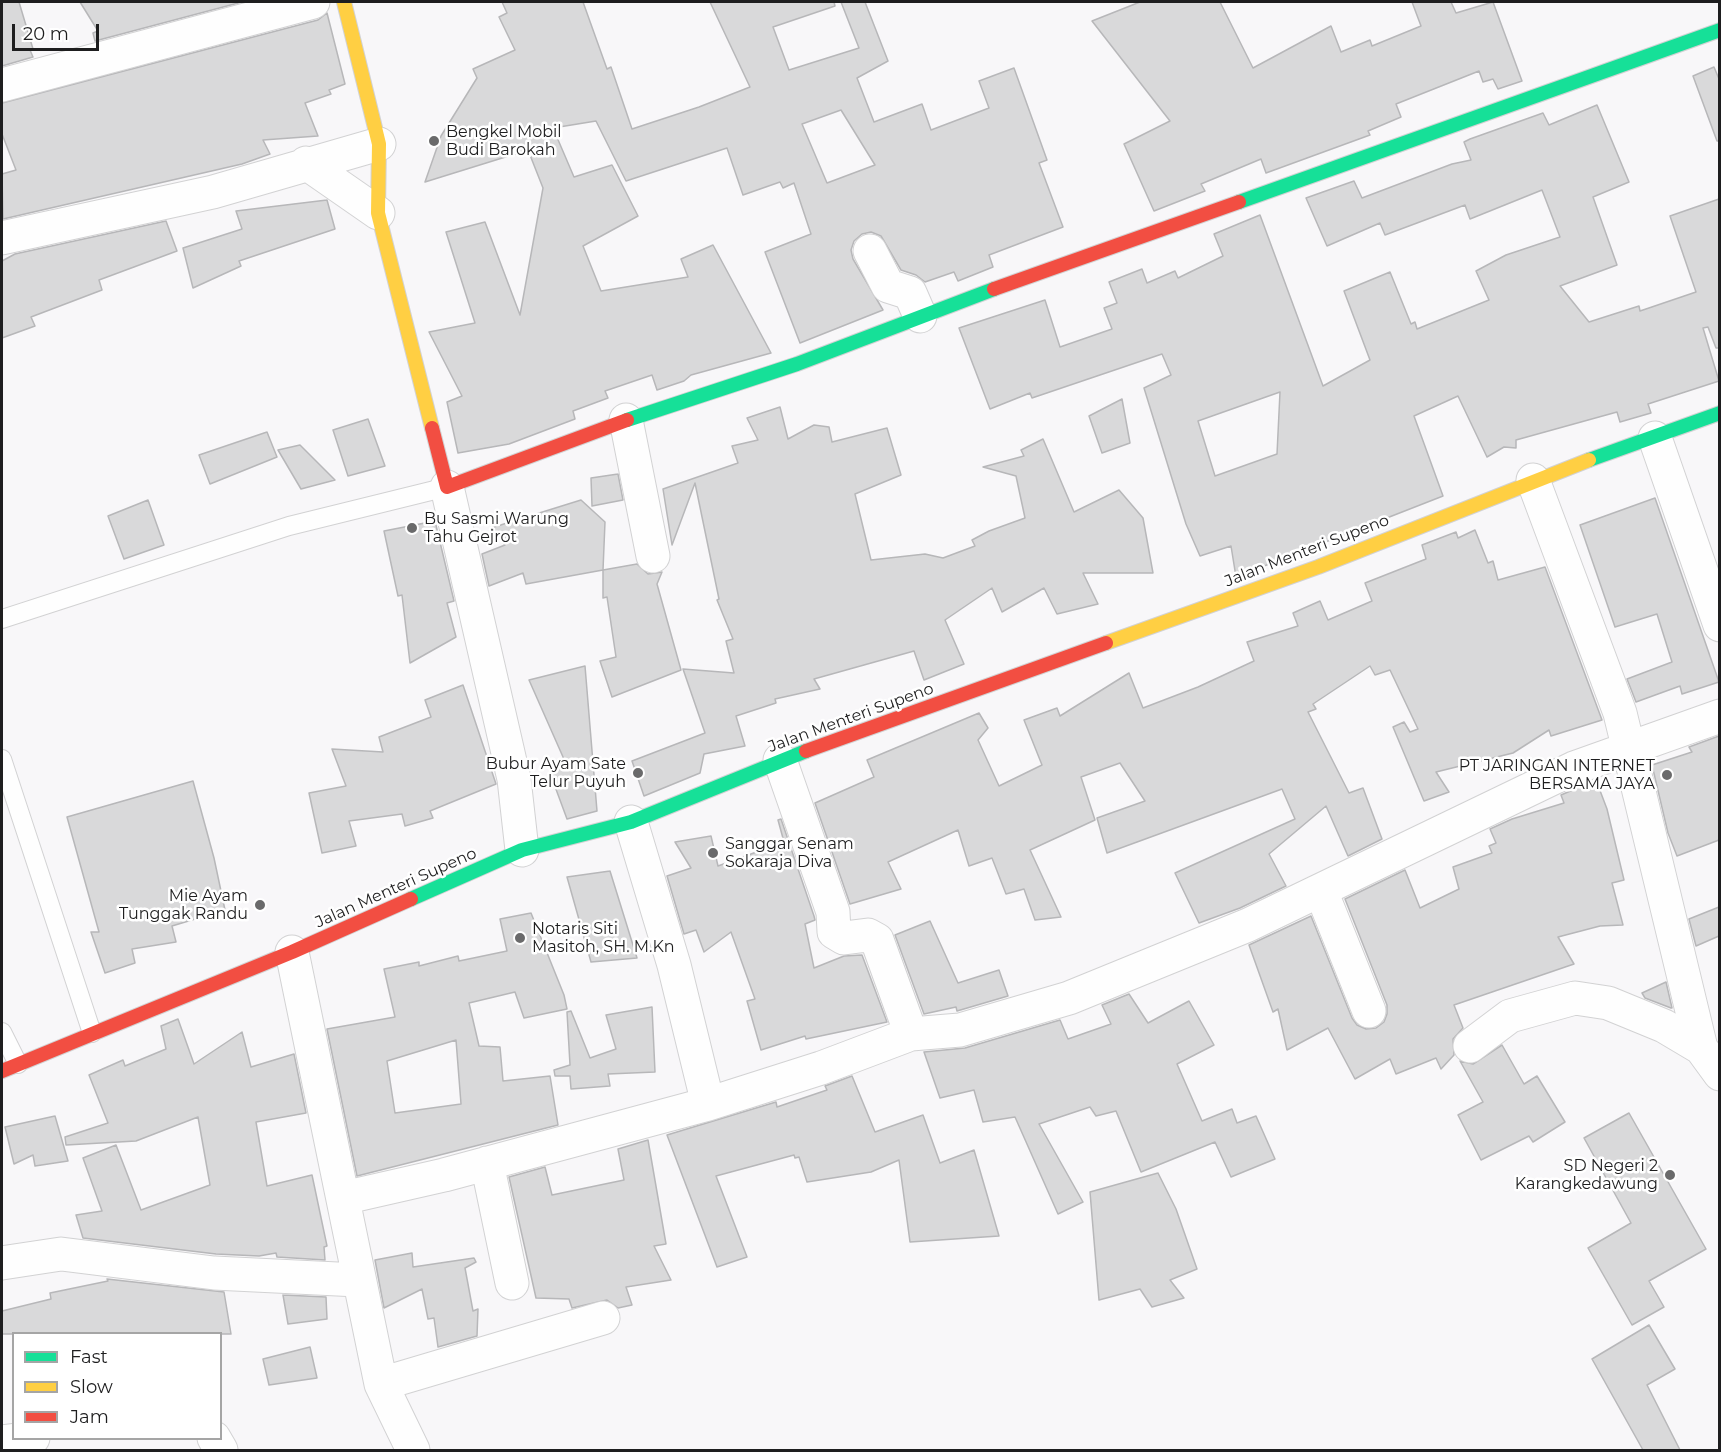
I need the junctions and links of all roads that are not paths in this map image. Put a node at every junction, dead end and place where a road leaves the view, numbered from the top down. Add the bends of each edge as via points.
1 (313, 2) edge
2 (344, 2) edge
3 (1719, 30) edge
4 (2, 85) edge
5 (379, 144) junction
6 (306, 163) junction
7 (378, 213) junction
8 (2, 238) edge
9 (870, 251) dead end
10 (920, 316) junction
11 (1719, 413) edge
12 (626, 420) junction
13 (1655, 438) junction
14 (1533, 480) junction
15 (447, 487) junction
16 (653, 556) dead end
17 (2, 619) edge
18 (1719, 625) edge
19 (1719, 716) edge
20 (1630, 748) junction
21 (2, 759) edge
22 (780, 760) junction
23 (631, 822) junction
24 (522, 850) junction
25 (1321, 891) junction
26 (292, 952) junction
27 (1369, 1011) dead end
28 (2, 1032) edge
29 (92, 1033) junction
30 (911, 1034) junction
31 (1470, 1046) dead end
32 (1710, 1061) edge
33 (10, 1068) edge
34 (708, 1104) junction
35 (487, 1163) junction
36 (343, 1198) junction
37 (2, 1263) edge
38 (358, 1280) junction
39 (512, 1283) dead end
40 (603, 1318) dead end
41 (381, 1384) junction
42 (18, 1440) edge
43 (2, 1442) edge
44 (413, 1450) edge

1 - 4 street
2 - 5 street
3 - 10 street
5 - 6 street
5 - 7 street
6 - 7 street
6 - 8 street via 202,195
7 - 15 street
9 - 10 street via 888,285 909,293
10 - 12 street via 797,364
11 - 13 street, Jalan Menteri Supeno
12 - 15 street
12 - 16 street
13 - 14 street, Jalan Menteri Supeno
13 - 18 street
14 - 20 street
14 - 22 street, Jalan Menteri Supeno via 1318,567
15 - 17 lane via 289,526
15 - 24 street via 514,779
19 - 20 street
20 - 25 street via 1574,768
20 - 32 street
21 - 29 lane
22 - 23 street, Jalan Menteri Supeno
22 - 30 street via 833,912 834,932 844,938 868,935 877,940
23 - 24 street, Jalan Menteri Supeno
23 - 34 street via 674,965
24 - 26 street, Jalan Menteri Supeno
25 - 27 street
25 - 30 street via 1233,932 1069,998 960,1030
26 - 29 street, Jalan Menteri Supeno
26 - 36 street
28 - 33 lane
29 - 33 street, Jalan Menteri Supeno
30 - 34 street
31 - 32 street via 1510,1016 1575,998 1617,1006 1664,1026
34 - 35 street
35 - 36 street
35 - 39 street
36 - 38 street
37 - 38 street via 62,1254 214,1273
38 - 41 street
40 - 41 street
41 - 44 street
42 - 43 street

